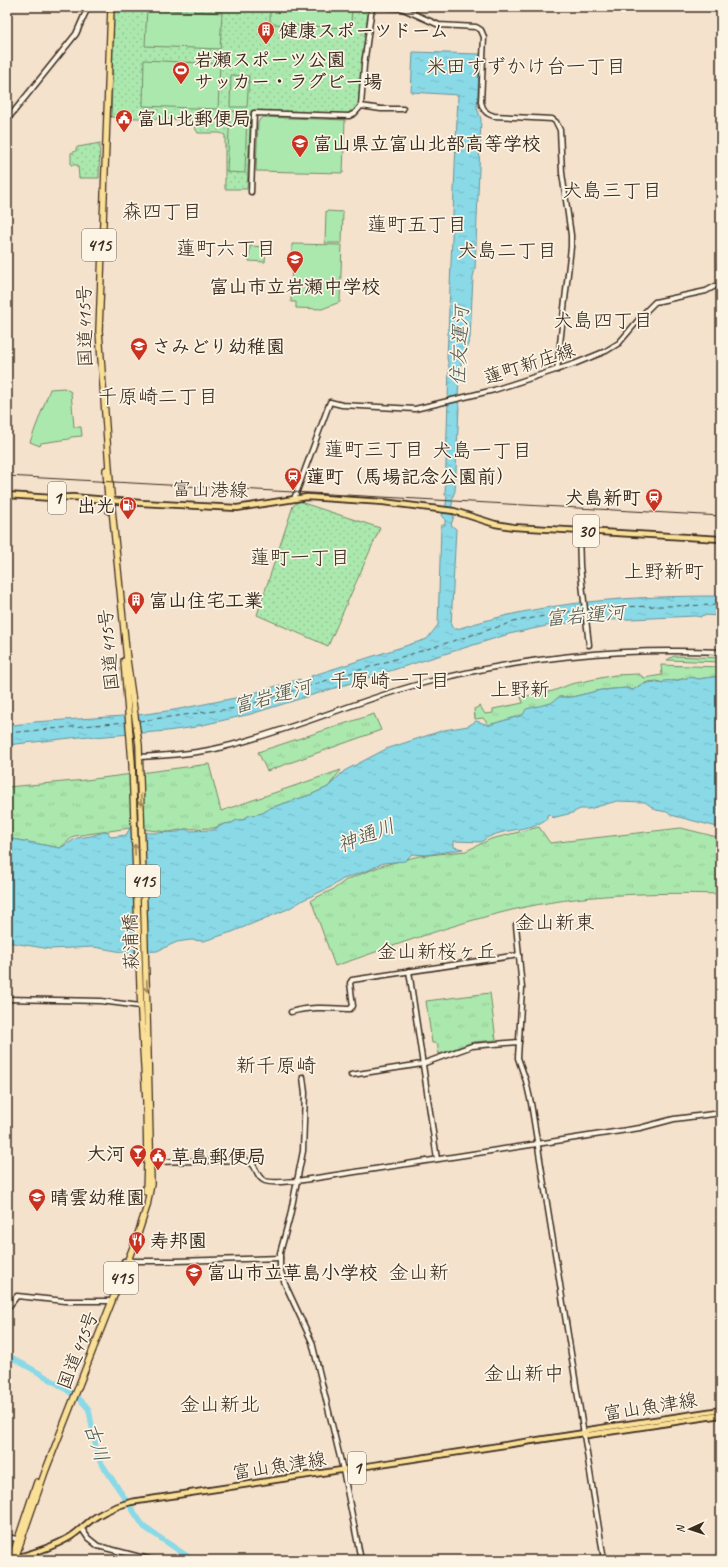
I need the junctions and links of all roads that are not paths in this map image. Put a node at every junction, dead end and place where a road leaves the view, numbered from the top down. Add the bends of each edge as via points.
1 (88, 7) edge
2 (108, 7) edge
3 (111, 7) edge
4 (361, 106) junction
5 (403, 109) dead end
6 (7, 120) edge
7 (251, 192) dead end
8 (721, 283) edge
9 (557, 370) junction
10 (7, 495) edge
11 (294, 499) junction
12 (110, 500) junction
13 (579, 531) junction
14 (721, 539) edge
15 (588, 646) dead end
16 (721, 652) edge
17 (132, 714) junction
18 (139, 759) junction
19 (132, 763) joint
20 (516, 925) dead end
21 (519, 955) junction
22 (409, 971) junction
23 (7, 998) edge
24 (147, 1001) joint
25 (140, 1003) junction
26 (290, 1012) dead end
27 (519, 1042) junction
28 (422, 1064) junction
29 (147, 1069) junction
30 (351, 1075) dead end
31 (303, 1077) dead end
32 (721, 1113) edge
33 (537, 1144) junction
34 (437, 1159) junction
35 (149, 1162) junction
36 (297, 1181) junction
37 (280, 1258) junction
38 (126, 1261) junction
39 (109, 1301) junction
40 (7, 1309) edge
41 (76, 1390) junction
42 (72, 1400) junction
43 (721, 1410) edge
44 (721, 1415) edge
45 (584, 1433) junction
46 (343, 1470) junction
47 (82, 1529) junction
48 (7, 1537) edge
49 (17, 1539) junction
50 (12, 1560) edge
51 (152, 1560) edge
52 (361, 1560) edge
53 (604, 1560) edge

1 - 6 street via 76,34
2 - 12 highway, 国道415号 / 415 via 96,326
3 - 12 highway, 国道415号 / 415 via 99,331
4 - 5 street
4 - 7 street via 349,116 254,113
4 - 9 street via 372,7 396,8 439,25 471,26 480,30 484,37 481,102 482,109 486,112 494,116 546,118 556,122 560,130 562,173 571,235
8 - 9 street, 蓮町新庄線 via 706,291 655,302 615,346
9 - 11 street, 蓮町新庄線 via 494,390 408,410 330,402
10 - 12 main road, 富山港線 / 1
11 - 12 main road, 富山港線 / 30 via 237,508
11 - 13 main road, 富山港線 / 30 via 312,497 383,502 454,511 504,526
12 - 17 highway, 国道415号 / 415
13 - 14 main road, 富山港線 / 30
13 - 15 street
16 - 18 street via 628,651 523,661 415,685 223,747
17 - 18 highway, 国道415号 / 415 via 138,735
17 - 19 highway, 国道415号 / 415
18 -> 24 highway, 萩浦橋 / 415
25 -> 19 highway, 萩浦橋 / 415
20 - 21 street
21 - 22 street
21 - 27 street via 522,988
22 - 26 street via 352,980 350,983 353,1006 350,1009 316,1008
22 - 28 street
23 - 25 street
24 - 29 highway, 国道415号 / 415
25 - 29 highway, 国道415号 / 415
27 - 28 street via 472,1046
27 - 33 street via 518,1058 528,1088
28 - 30 street
28 - 34 street
29 - 35 highway, 国道415号 / 415
31 - 36 street via 303,1151
32 - 33 street
33 - 34 street
33 - 45 street
34 - 36 street
35 - 36 street via 244,1160 250,1161 265,1181
35 - 38 highway, 国道415号 / 415 via 151,1184 147,1206
36 - 37 street
37 - 38 street
37 - 46 street via 281,1274 312,1342
38 - 39 highway, 国道415号 / 415
38 - 41 highway, 国道415号 / 415
39 - 40 street via 65,1301 17,1296
39 - 41 highway, 国道415号 / 415
41 - 42 highway, 国道415号 / 415
42 - 49 highway, 国道415号 / 415
42 - 50 highway, 国道415号 / 415
43 - 45 main road, 富山魚津線 / 1 via 588,1430
44 - 45 main road, 富山魚津線 / 1 via 588,1435
45 - 46 main road, 富山魚津線 / 1
45 - 53 street
46 - 47 main road, 富山魚津線 / 1 via 131,1502 97,1516
46 - 52 street
47 - 50 main road, 富山魚津線 / 1 via 46,1549
47 - 51 street via 98,1546
48 - 49 street
49 - 50 highway, 国道415号 / 415

